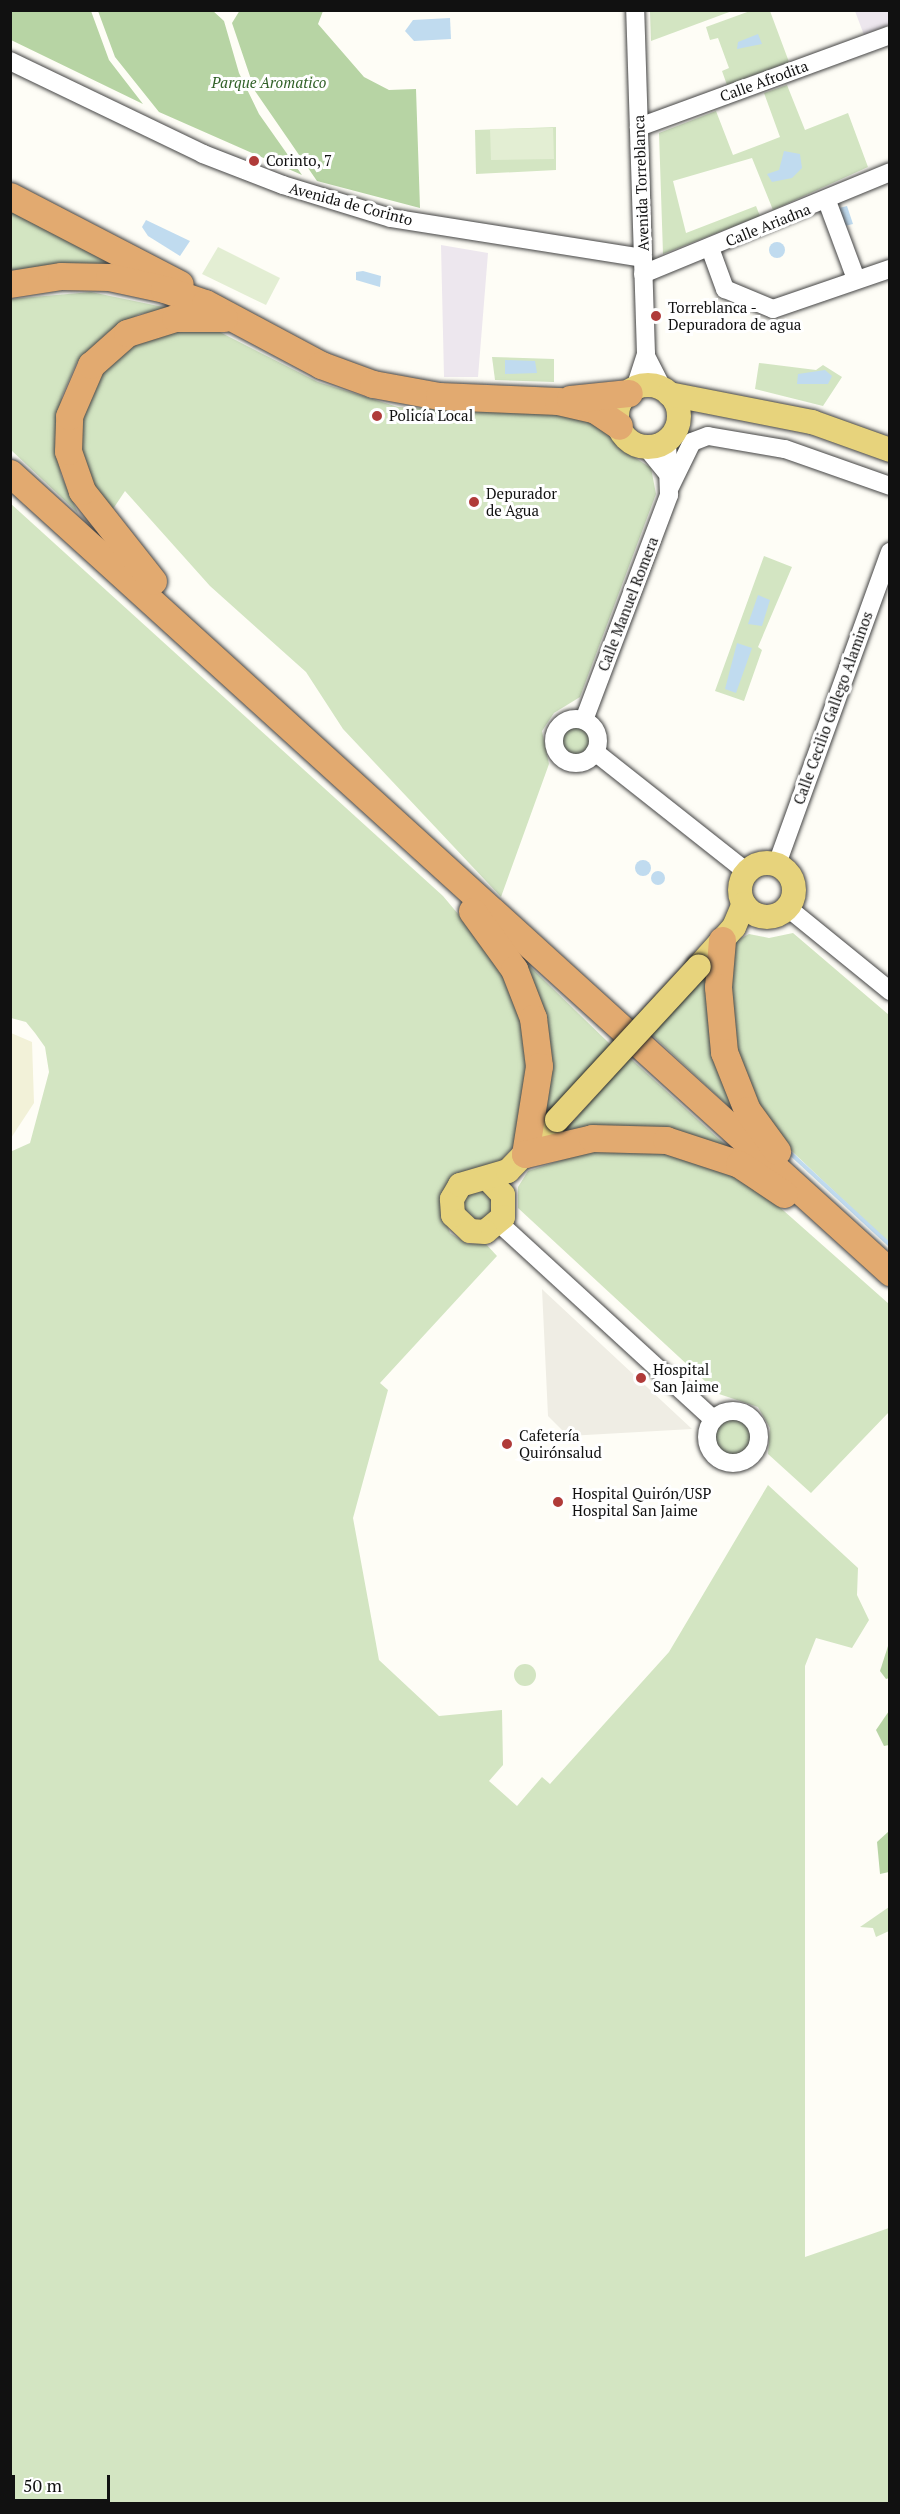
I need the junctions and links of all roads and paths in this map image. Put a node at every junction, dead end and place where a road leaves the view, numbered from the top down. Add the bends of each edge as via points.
1 (635, 10) edge
2 (890, 35) edge
3 (10, 61) edge
4 (639, 127) junction
5 (890, 172) edge
6 (10, 196) edge
7 (827, 201) junction
8 (710, 248) junction
9 (643, 266) junction
10 (890, 269) edge
11 (856, 279) junction
12 (10, 284) edge
13 (205, 303) junction
14 (233, 318) junction
15 (646, 356) junction
16 (632, 391) junction
17 (666, 392) junction
18 (558, 401) junction
19 (730, 408) junction
20 (619, 426) junction
21 (670, 440) junction
22 (890, 450) edge
23 (10, 473) edge
24 (668, 479) junction
25 (890, 486) edge
26 (890, 552) edge
27 (234, 675) junction
28 (584, 720) junction
29 (595, 752) junction
30 (341, 773) junction
31 (777, 864) junction
32 (747, 872) junction
33 (788, 908) junction
34 (750, 910) junction
35 (728, 933) junction
36 (890, 991) edge
37 (506, 1175) junction
38 (499, 1223) junction
39 (890, 1261) edge
40 (890, 1272) edge
41 (890, 1285) edge
42 (713, 1419) dead end

1 - 4 street, Avenida Torreblanca
2 - 4 street, Calle Afrodita
3 - 9 street, Avenida de Corinto via 203,154 283,185 391,218
4 - 9 street, Avenida Torreblanca
5 - 7 street, Calle Ariadna
6 - 13 highway via 158,270
7 - 8 street, Calle Ariadna
7 - 11 street
8 - 9 street, Calle Ariadna
8 - 11 street via 725,289 772,309
9 - 15 street, Avenida Torreblanca
10 - 11 street
12 - 13 highway via 61,276 110,277
13 - 14 highway
14 - 18 highway via 321,366 374,384 439,396
14 - 27 highway via 158,321 112,342 82,379 68,434 73,471 92,508
15 - 16 street
15 - 17 street
16 - 17 main road
16 - 18 highway
16 - 20 main road via 620,404
17 - 19 main road
17 - 21 main road via 677,407
18 - 20 highway via 594,410
19 - 21 main road via 700,415
19 - 22 main road via 812,422
20 - 21 main road via 632,443
21 - 24 street
21 - 24 street
21 - 25 street via 708,436 784,450
23 - 27 highway
24 - 28 street, Calle Manuel Romera
26 - 31 street, Calle Cecilio Gallego Alaminos
27 - 30 highway
28 - 29 street via 597,734
28 - 29 street via 562,723 554,735 555,750 571,763 585,762
29 - 32 street
30 - 37 highway via 372,813 475,913 514,969 533,1018 539,1066
30 - 40 highway
31 - 32 main road via 760,864
31 - 33 main road via 794,883
32 - 34 main road via 740,888
33 - 34 main road via 774,917
33 - 36 street
34 - 35 main road
35 - 37 main road, bridge
35 - 39 highway via 719,1019 724,1052 747,1110 782,1158
37 - 38 main road via 505,1210
37 - 38 main road via 467,1181 455,1192 452,1207 457,1222 470,1231 486,1232
37 - 41 highway via 613,1136 704,1148 775,1186
38 - 42 street

